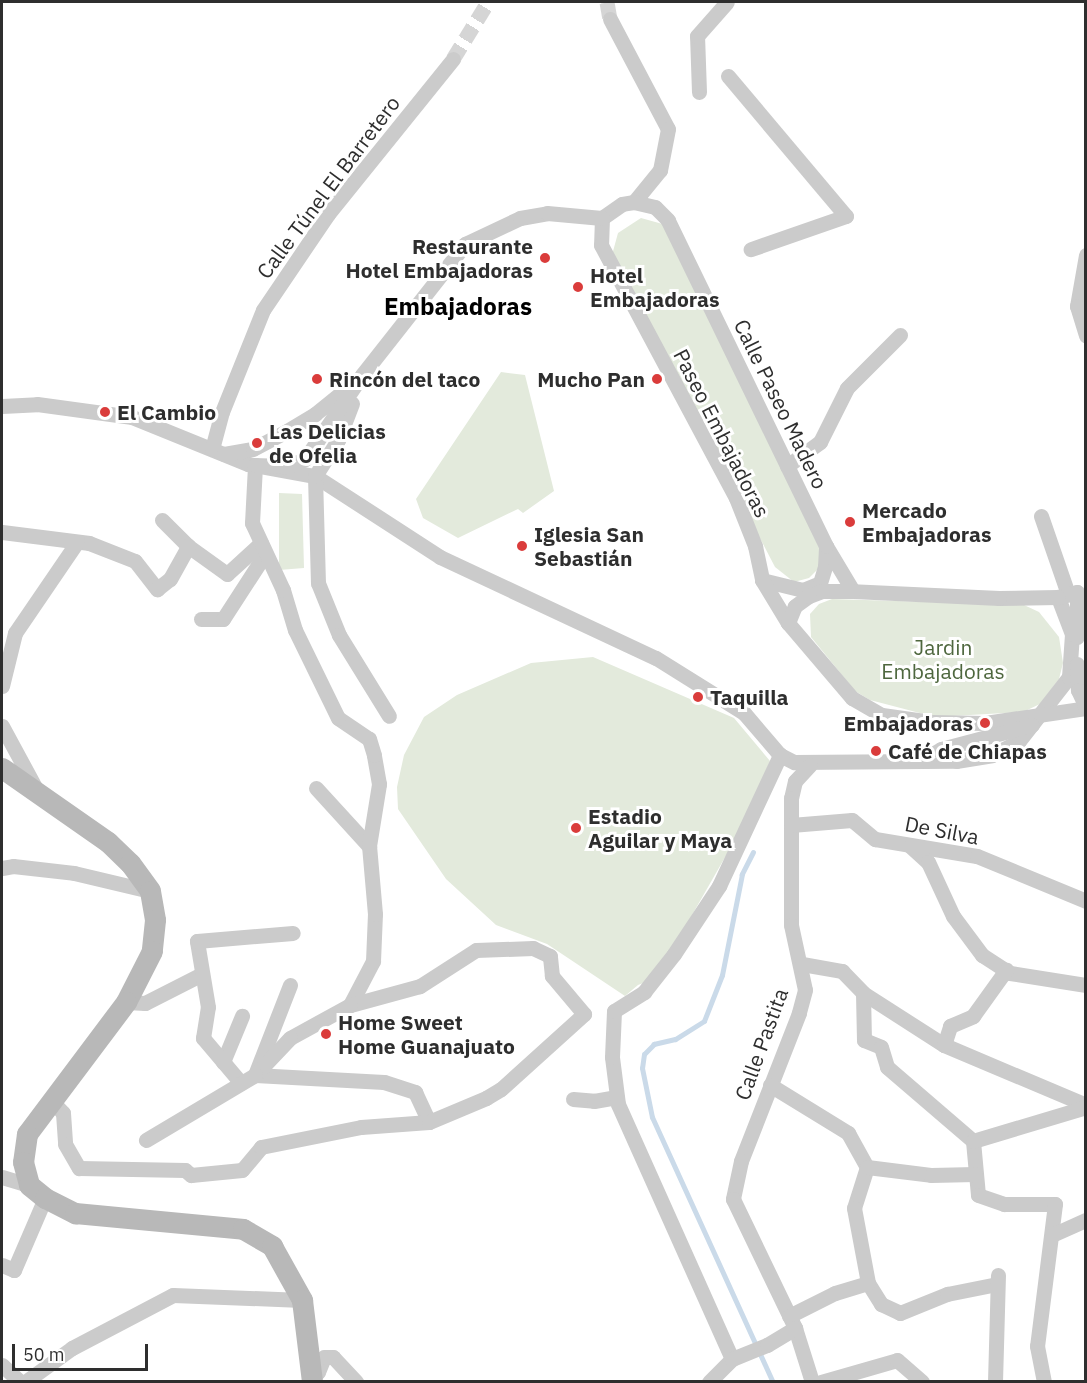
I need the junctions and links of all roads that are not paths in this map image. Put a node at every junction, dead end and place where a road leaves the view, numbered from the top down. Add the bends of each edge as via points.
1 (727, 2) edge
2 (610, 19) tunnel mouth
3 (453, 59) tunnel mouth
4 (728, 76) dead end
5 (699, 92) dead end
6 (634, 202) junction
7 (602, 218) junction
8 (751, 249) dead end
9 (1086, 255) edge
10 (900, 335) dead end
11 (1086, 336) edge
12 (362, 375) junction
13 (2, 406) edge
14 (218, 451) junction
15 (255, 465) junction
16 (787, 466) junction
17 (315, 476) junction
18 (1041, 516) dead end
19 (162, 520) dead end
20 (2, 532) edge
21 (77, 542) junction
22 (188, 546) junction
23 (826, 546) junction
24 (263, 548) junction
25 (762, 580) junction
26 (853, 591) junction
27 (1072, 591) edge
28 (201, 619) dead end
29 (788, 623) junction
30 (2, 686) edge
31 (1086, 707) edge
32 (389, 716) dead end
33 (1035, 721) junction
34 (2, 726) edge
35 (780, 755) junction
36 (810, 765) junction
37 (2, 768) edge
38 (316, 788) dead end
39 (36, 790) junction
40 (791, 825) junction
41 (907, 844) junction
42 (369, 846) junction
43 (2, 868) edge
44 (150, 891) junction
45 (1086, 901) edge
46 (293, 933) dead end
47 (801, 964) junction
48 (1006, 970) junction
49 (202, 974) junction
50 (290, 985) dead end
51 (1086, 985) edge
52 (863, 993) junction
53 (126, 1002) junction
54 (350, 1005) junction
55 (242, 1016) dead end
56 (944, 1045) junction
57 (224, 1062) junction
58 (248, 1079) junction
59 (770, 1085) junction
60 (617, 1097) junction
61 (50, 1099) junction
62 (573, 1099) dead end
63 (1086, 1106) edge
64 (429, 1122) junction
65 (146, 1140) dead end
66 (973, 1141) junction
67 (867, 1167) junction
68 (975, 1174) junction
69 (2, 1178) edge
70 (37, 1191) junction
71 (1086, 1220) edge
72 (1052, 1236) junction
73 (2, 1265) edge
74 (868, 1283) junction
75 (302, 1300) junction
76 (792, 1322) junction
77 (738, 1356) junction
78 (2, 1365) edge
79 (311, 1377) edge
80 (20, 1382) edge
81 (26, 1382) edge
82 (356, 1382) edge
83 (709, 1382) edge
84 (812, 1382) edge
85 (821, 1382) edge
86 (922, 1382) edge
87 (995, 1382) edge
88 (1044, 1382) edge

1 - 5 street via 697,36
2 - 6 street via 668,129 660,170
3 - 14 street, Calle Túnel El Barretero via 328,214 263,309 222,412
4 - 8 street via 846,216
6 - 7 street via 622,204
6 - 16 street, Calle Paseo Madero via 655,207 668,220
7 - 12 street via 547,213 520,218 465,244
7 - 25 street, Paseo Embajadoras via 601,245 736,498 755,546
9 - 11 street via 1077,306
10 - 16 street via 847,388 820,442
12 - 14 street via 315,414 253,449
12 - 15 street via 305,459 288,466
12 - 17 street via 338,440
13 - 14 street via 37,404 132,417
14 - 15 street
15 - 17 street
15 - 24 street via 252,523
16 - 23 street, Calle Paseo Madero
17 - 32 street via 318,583 339,634
17 - 35 street via 440,557 656,658 744,713
18 - 27 street
19 - 22 street
20 - 21 street
21 - 22 street via 135,561 157,589 170,579
21 - 30 street via 15,633
22 - 24 street via 226,574
23 - 25 street via 820,583 803,590
23 - 26 street, Calle Paseo Madero
24 - 28 street via 223,619
24 - 42 street via 283,590 295,630 338,718 369,739 379,784
25 - 29 street, Paseo Embajadoras
26 - 27 street
26 - 29 street via 822,591 808,596 795,606
27 - 31 street via 1078,690
27 - 33 street via 1073,664 1063,689
29 - 33 street, Paseo Embajadoras via 852,698 882,715 932,722
31 - 33 street, Paseo Embajadoras
33 - 36 street via 1019,741 992,755 920,762
34 - 39 street
35 - 36 street
35 - 60 street via 719,886 645,992 614,1011 612,1057
36 - 40 street, Calle Pastita via 795,781
37 - 39 street
38 - 42 street
39 - 44 street via 108,842
40 - 41 street, De Silva via 852,820 875,839
40 - 47 street, Calle Pastita via 791,924
41 - 45 street, De Silva via 977,856
41 - 48 street via 928,862 971,944
42 - 54 street via 375,914 373,961
43 - 44 street via 74,873
44 - 53 street via 155,920 152,951
46 - 49 street via 197,941
47 - 52 street via 842,971
47 - 59 street, Calle Pastita via 805,990 800,1013
48 - 51 street
48 - 56 street via 973,1016 950,1026
49 - 53 street via 145,1003
49 - 57 street via 208,1007 203,1038
50 - 58 street
52 - 56 street
52 - 66 street via 864,1040 882,1047 887,1067
53 - 61 street
54 - 58 street via 290,1038
54 - 64 street via 420,986 476,950 533,948 550,956 552,976 584,1014 501,1089
55 - 57 street
56 - 63 street
57 - 58 street
58 - 64 street via 384,1082 415,1092
58 - 65 street
59 - 67 street via 848,1133
59 - 76 street, Calle Pastita via 741,1161 733,1199
60 - 62 street
60 - 77 street
61 - 64 street via 63,1113 65,1144 79,1168 185,1170 191,1175 242,1170 261,1147 361,1127
61 - 70 street via 27,1134 23,1162
63 - 66 street
66 - 68 street
67 - 68 street via 931,1175
67 - 74 street via 854,1208
68 - 72 street via 978,1195 1004,1204 1055,1204
69 - 70 street
70 - 73 street via 14,1270
70 - 75 street via 75,1213 243,1229 272,1246
71 - 72 street
72 - 88 street via 1037,1346
74 - 76 street via 835,1293
74 - 87 street via 881,1304 900,1313 997,1279
75 - 79 street
75 - 81 street via 173,1296 72,1348
76 - 77 street via 767,1345
76 - 84 street, Calle Pastita
77 - 83 street
78 - 80 street
79 - 82 street via 323,1369 324,1357 333,1357
85 - 86 street via 897,1360

